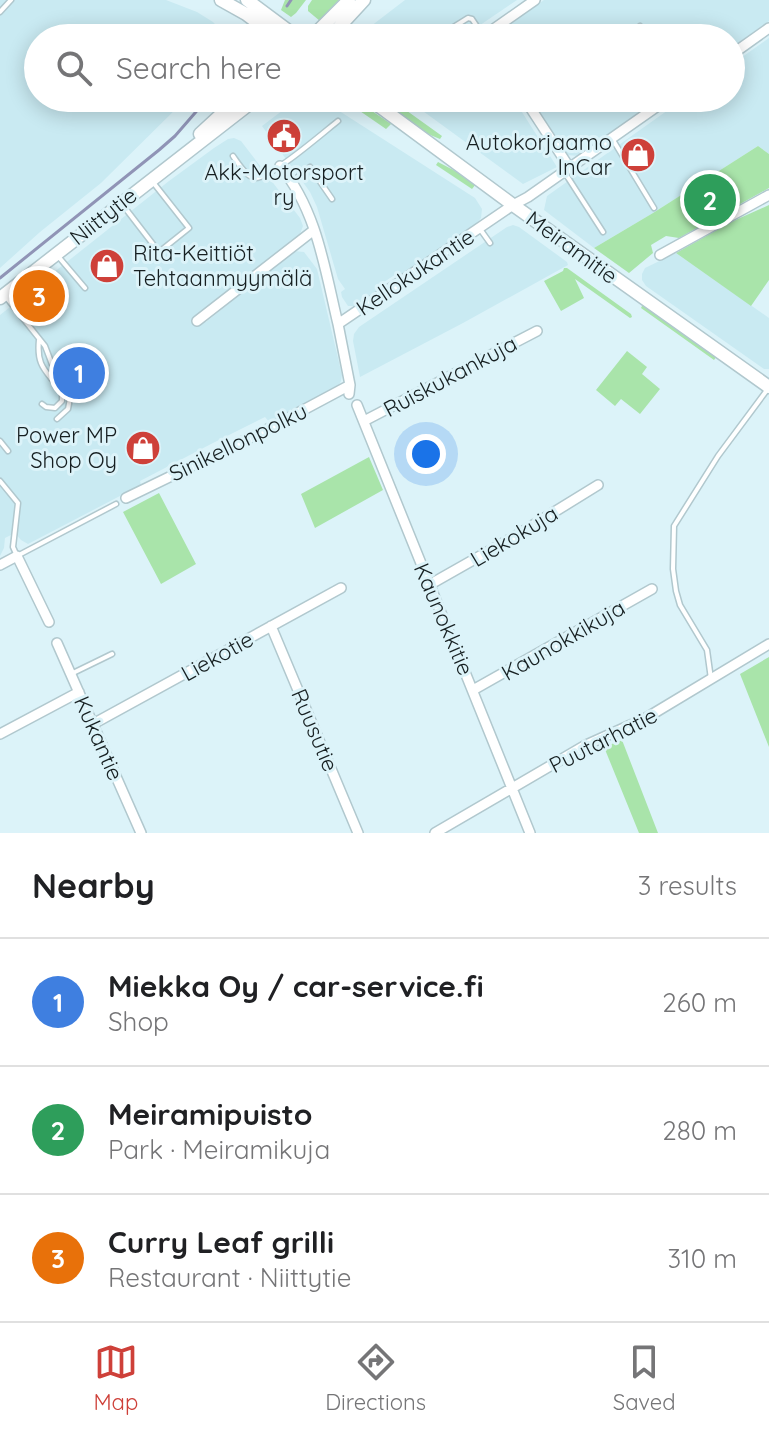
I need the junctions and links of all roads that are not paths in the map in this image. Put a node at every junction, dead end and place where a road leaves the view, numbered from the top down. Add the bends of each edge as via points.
1 (221, 0) edge
2 (247, 0) edge
3 (349, 0) edge
4 (364, 0) edge
5 (535, 0) edge
6 (9, 1) edge
7 (0, 12) edge
8 (259, 24) edge
9 (279, 24) edge
10 (325, 24) edge
11 (342, 24) edge
12 (458, 24) edge
13 (475, 24) edge
14 (501, 24) edge
15 (769, 28) edge
16 (745, 45) edge
17 (222, 112) edge
18 (239, 112) edge
19 (384, 112) edge
20 (532, 112) edge
21 (649, 112) edge
22 (338, 121) dead end
23 (612, 138) junction
24 (233, 156) dead end
25 (169, 165) junction
26 (280, 166) junction
27 (567, 169) junction
28 (151, 179) junction
29 (293, 181) junction
30 (769, 195) edge
31 (332, 199) dead end
32 (120, 202) junction
33 (513, 205) junction
34 (654, 208) dead end
35 (479, 228) junction
36 (314, 230) junction
37 (603, 232) dead end
38 (490, 243) dead end
39 (56, 253) junction
40 (660, 255) dead end
41 (85, 288) dead end
42 (2, 296) edge
43 (197, 321) dead end
44 (338, 324) junction
45 (537, 331) dead end
46 (39, 338) junction
47 (769, 388) edge
48 (42, 404) dead end
49 (357, 405) dead end
50 (57, 419) dead end
51 (364, 421) junction
52 (0, 441) edge
53 (8, 451) dead end
54 (0, 481) edge
55 (598, 485) dead end
56 (126, 498) dead end
57 (116, 504) dead end
58 (17, 556) junction
59 (0, 565) edge
60 (429, 585) junction
61 (341, 588) dead end
62 (652, 589) dead end
63 (49, 622) dead end
64 (271, 626) junction
65 (57, 643) dead end
66 (769, 644) edge
67 (112, 654) dead end
68 (71, 674) junction
69 (711, 679) junction
70 (473, 690) junction
71 (79, 692) junction
72 (93, 724) junction
73 (0, 734) edge
74 (513, 788) junction
75 (141, 833) edge
76 (358, 833) edge
77 (435, 833) edge
78 (530, 833) edge

1 - 8 main road
2 - 9 main road
3 - 10 main road
4 - 11 main road
5 - 14 street
6 - 7 lane
12 - 13 lane via 468,18
15 - 16 street
17 - 25 main road, Niittytie
18 - 25 main road, Niittytie
19 - 33 main road, Meiramitie
20 - 27 street
21 - 23 street, Kellokukantie
22 - 26 lane
23 - 27 street, Kellokukantie
23 - 34 lane
24 - 26 lane via 253,178
25 - 28 main road, Niittytie
26 - 29 street, Kellokukantie
27 - 33 street, Kellokukantie
27 - 37 lane
28 - 32 main road, Niittytie
28 - 32 lane via 189,228 159,252
29 - 31 lane via 310,167
29 - 36 street, Kellokukantie
30 - 40 street
32 - 39 main road, Niittytie
33 - 35 street, Kellokukantie
33 - 47 main road, Meiramitie
35 - 38 lane
35 - 44 street, Kellokukantie
36 - 43 street
36 - 44 street, Kellokukantie
39 - 41 lane
39 - 42 main road, Niittytie
42 - 46 lane
44 - 56 street, Sinikellonpolku via 349,390
45 - 51 street, Ruiskukankuja
46 - 48 lane via 37,357 62,393 55,408
46 - 50 lane via 71,393 68,409
47 - 69 lane via 674,526 676,591 707,650
49 - 51 street, Kaunokkitie
51 - 60 street, Kaunokkitie
52 - 53 lane
54 - 58 lane via 18,503 13,547
55 - 60 street, Liekokuja
57 - 58 lane
58 - 59 street
58 - 63 street
60 - 70 street, Kaunokkitie
61 - 64 street, Liekotie
62 - 70 street, Kaunokkikuja
64 - 72 street, Liekotie
64 - 76 street, Ruusutie
65 - 68 street, Kukantie
66 - 69 street, Puutarhatie
67 - 68 lane
68 - 71 street, Kukantie
69 - 74 street, Puutarhatie
70 - 74 street, Kaunokkitie
71 - 72 street, Kukantie
71 - 73 street
72 - 75 street, Kukantie
74 - 77 street, Puutarhatie
74 - 78 street, Kaunokkitie

